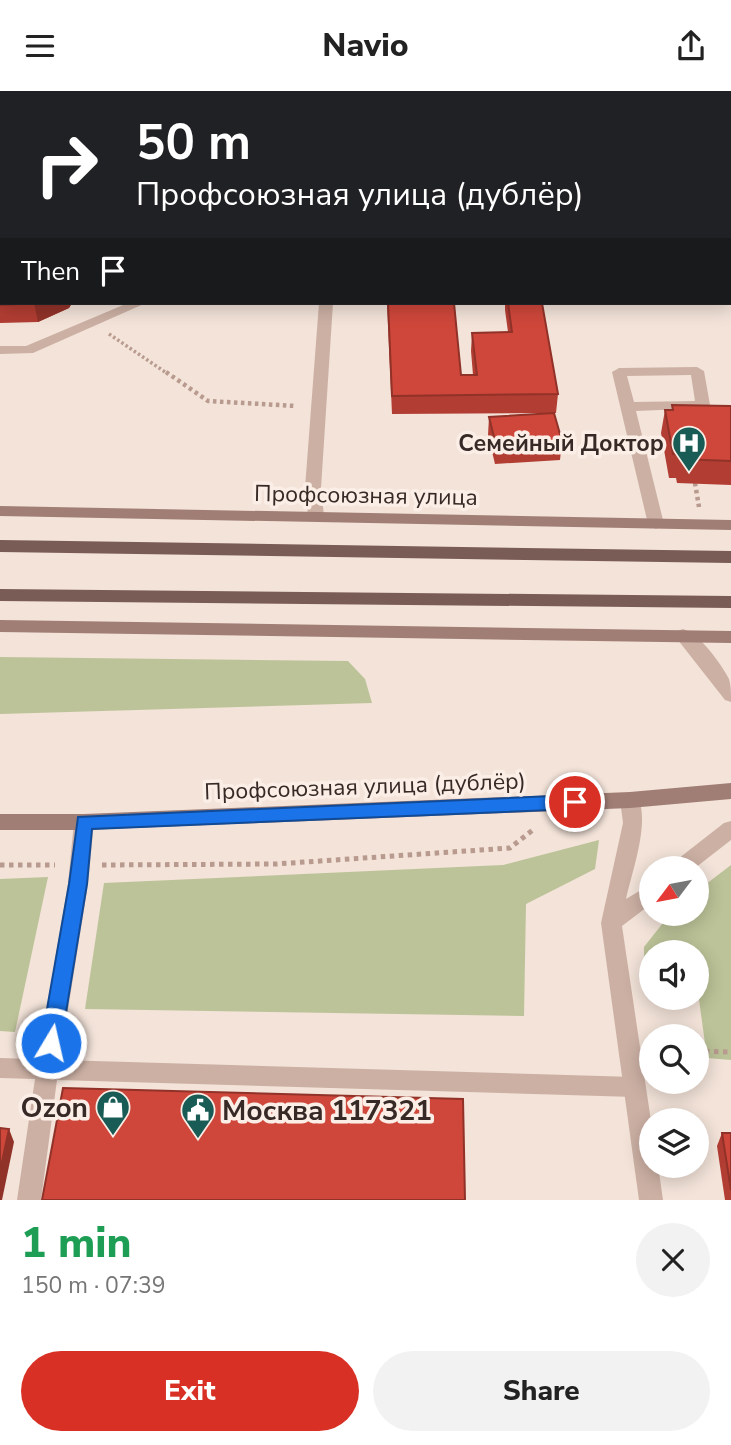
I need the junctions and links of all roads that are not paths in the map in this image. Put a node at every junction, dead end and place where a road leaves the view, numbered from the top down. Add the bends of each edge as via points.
1 (134, 305) edge
2 (326, 305) edge
3 (0, 350) edge
4 (628, 407) junction
5 (0, 511) edge
6 (316, 516) junction
7 (656, 524) junction
8 (731, 525) edge
9 (0, 546) edge
10 (731, 557) edge
11 (0, 594) edge
12 (731, 603) edge
13 (0, 626) edge
14 (683, 635) junction
15 (731, 637) edge
16 (731, 695) edge
17 (731, 791) edge
18 (630, 800) junction
19 (0, 822) edge
20 (84, 822) junction
21 (731, 829) edge
22 (696, 856) edge
23 (639, 901) edge
24 (611, 923) junction
25 (0, 1068) edge
26 (47, 1070) junction
27 (634, 1087) junction
28 (29, 1200) edge
29 (652, 1200) edge

1 - 3 street via 28,350
2 - 6 street via 313,488
4 - 4 street via 619,372 697,371 703,405
4 - 7 street
5 - 6 main road, Профсоюзная улица
6 - 7 main road, Профсоюзная улица
7 - 8 main road, Профсоюзная улица
9 - 10 main road
11 - 12 main road
13 - 14 main road
14 - 15 main road
14 - 16 street
17 - 18 main road, Профсоюзная улица (дублёр)
18 - 20 main road, Профсоюзная улица (дублёр)
18 - 24 street via 634,823
19 - 20 main road, Профсоюзная улица (дублёр)
20 - 26 street
21 - 22 street
23 - 24 street
24 - 27 street
25 - 26 street
26 - 27 street
26 - 28 street
27 - 29 street

